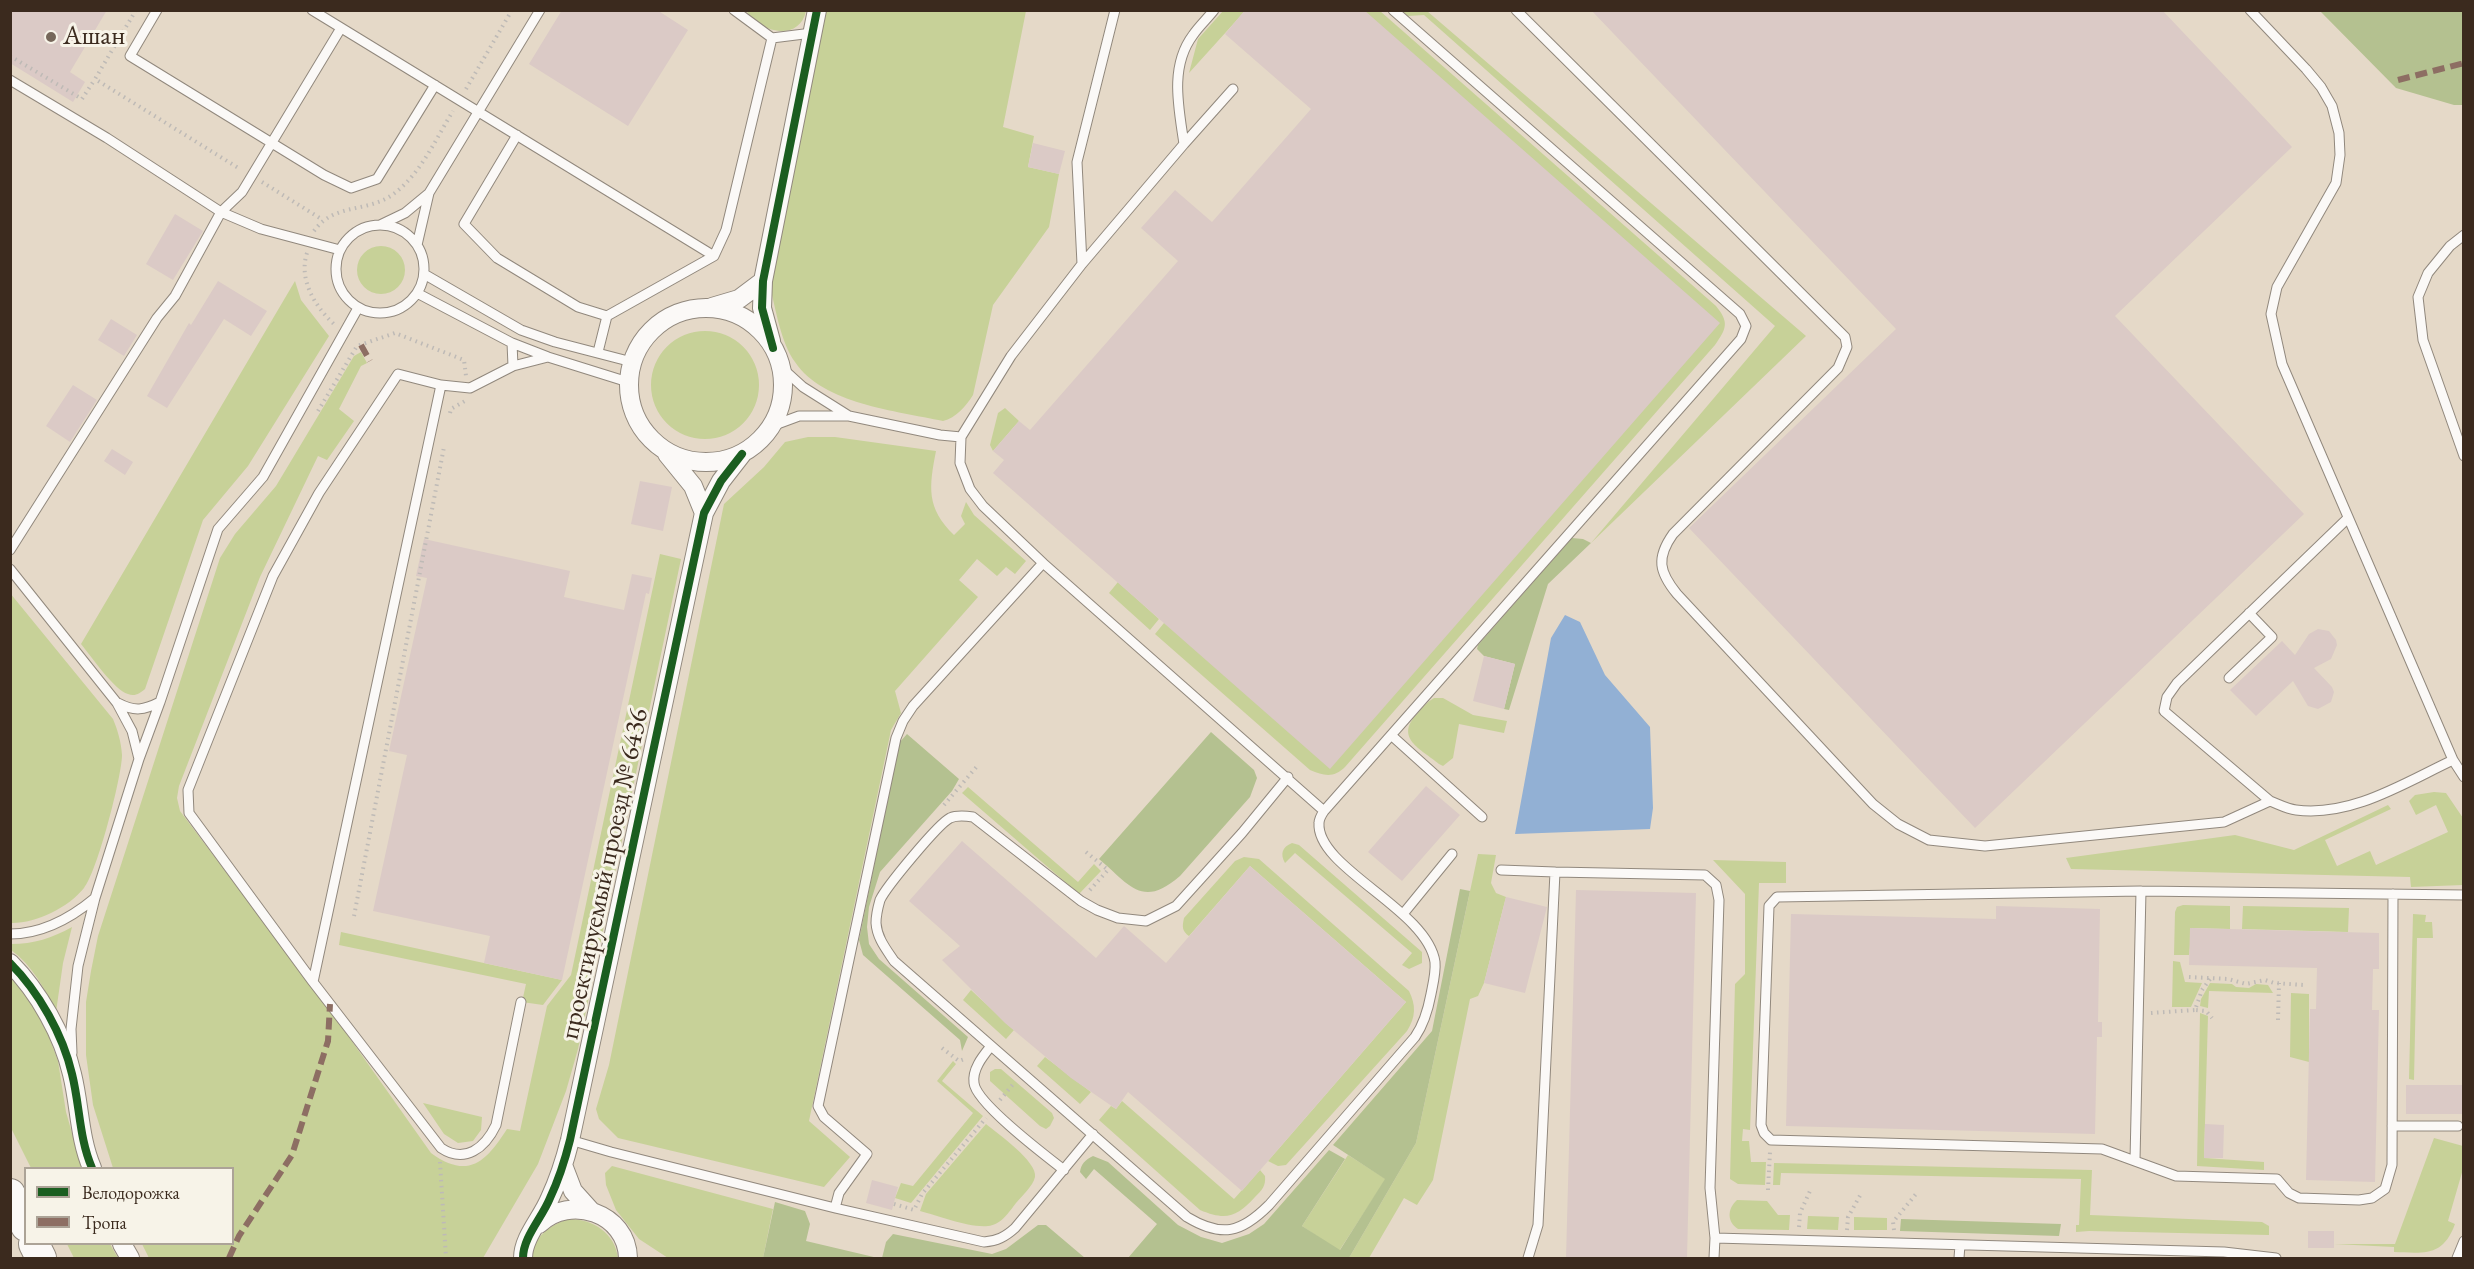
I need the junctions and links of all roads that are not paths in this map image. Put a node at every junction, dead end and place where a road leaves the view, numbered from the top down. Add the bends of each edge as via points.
1 (158, 10) edge
2 (312, 10) edge
3 (540, 10) edge
4 (734, 10) edge
5 (817, 10) edge
6 (1115, 10) edge
7 (1214, 10) edge
8 (1393, 10) edge
9 (1516, 10) edge
10 (2250, 10) edge
11 (341, 28) junction
12 (812, 33) junction
13 (772, 38) junction
14 (10, 80) edge
15 (435, 86) junction
16 (1233, 89) dead end
17 (478, 112) junction
18 (517, 135) junction
19 (272, 143) junction
20 (1184, 144) junction
21 (429, 193) junction
22 (221, 212) junction
23 (380, 225) junction
24 (2463, 235) edge
25 (417, 245) junction
26 (340, 250) junction
27 (714, 256) junction
28 (1082, 264) junction
29 (424, 274) junction
30 (764, 281) junction
31 (417, 293) junction
32 (358, 308) junction
33 (710, 308) junction
34 (606, 316) junction
35 (512, 343) junction
36 (773, 348) junction
37 (598, 352) junction
38 (548, 357) junction
39 (632, 362) junction
40 (513, 366) junction
41 (781, 367) junction
42 (628, 382) junction
43 (441, 385) junction
44 (849, 416) junction
45 (772, 426) junction
46 (961, 437) junction
47 (665, 451) junction
48 (742, 454) junction
49 (2463, 456) edge
50 (704, 513) junction
51 (2348, 518) junction
52 (10, 550) edge
53 (1043, 563) junction
54 (10, 569) edge
55 (2249, 613) junction
56 (2229, 678) dead end
57 (160, 702) junction
58 (117, 703) junction
59 (1391, 735) junction
60 (139, 759) junction
61 (2453, 760) junction
62 (1288, 777) junction
63 (2463, 777) edge
64 (2270, 801) junction
65 (1324, 810) junction
66 (1482, 817) dead end
67 (1452, 854) dead end
68 (1501, 870) dead end
69 (1555, 872) junction
70 (2141, 891) junction
71 (2393, 894) junction
72 (2463, 895) edge
73 (95, 898) junction
74 (1403, 914) junction
75 (10, 934) edge
76 (10, 963) edge
77 (313, 982) junction
78 (521, 1002) dead end
79 (991, 1046) junction
80 (72, 1073) junction
81 (2392, 1126) junction
82 (2458, 1126) dead end
83 (1093, 1134) junction
84 (570, 1140) junction
85 (2135, 1160) junction
86 (563, 1165) junction
87 (92, 1167) edge
88 (1064, 1170) junction
89 (10, 1194) edge
90 (835, 1208) junction
91 (591, 1211) junction
92 (24, 1222) edge
93 (531, 1233) junction
94 (1715, 1238) junction
95 (2463, 1241) edge
96 (1960, 1245) junction
97 (2045, 1246) junction
98 (631, 1256) edge
99 (514, 1258) edge
100 (523, 1258) edge
101 (1528, 1258) edge
102 (1714, 1258) edge
103 (1959, 1258) edge
104 (2045, 1258) edge
105 (2271, 1258) edge
106 (2457, 1258) edge

1 - 19 lane via 130,56
2 - 11 lane
3 - 17 lane
4 - 13 lane
5 - 12 street
6 - 28 lane via 1077,162
7 - 20 lane via 1191,37 1176,87
8 - 59 lane via 1740,314 1746,326 1741,339
9 - 64 lane via 1845,338 1847,348 1838,368 1673,534 1663,549 1661,565 1677,594 1873,804 1898,824 1929,840 1985,846 2224,822
10 - 51 lane via 2321,87 2332,106 2339,133 2336,183 2277,287 2271,314 2282,364
11 - 15 lane
11 - 19 lane
12 - 13 lane
12 - 30 street
13 - 27 lane via 726,230
14 - 22 lane
15 - 17 lane
15 - 19 lane via 377,179 351,188
16 - 20 lane
17 - 18 lane
17 - 21 lane
18 - 27 lane
18 - 34 lane via 464,224 497,258 578,307
19 - 22 lane via 242,192
20 - 28 lane
21 - 23 lane via 405,213
21 - 25 lane
22 - 26 lane via 261,229
22 - 52 lane via 175,296 157,318
23 - 25 lane via 407,234
23 - 26 lane via 357,232
24 - 49 lane via 2428,273 2418,297 2423,340
25 - 29 lane
26 - 32 lane via 336,276 340,288
27 - 34 lane
28 - 46 lane via 1011,356
29 - 31 lane
29 - 37 lane via 521,330
30 - 33 street via 739,299
30 - 36 street via 762,308
31 - 32 lane via 409,303 391,312 370,313
31 - 35 lane
32 - 57 lane via 263,477 218,529
33 - 36 street via 729,311 747,320
33 - 39 street via 689,309 653,328 640,343
34 - 37 lane
35 - 38 lane
35 - 40 lane
36 - 41 street
37 - 39 lane
38 - 40 lane
38 - 42 lane
39 - 42 street
40 - 43 lane via 470,388
41 - 44 lane via 803,387
41 - 45 street via 782,397
42 - 47 street via 637,421
43 - 77 lane
43 - 77 lane via 398,374 320,493 273,576 188,790 189,813
44 - 45 lane via 799,416
44 - 46 lane
45 - 48 street
46 - 53 lane via 960,463 970,489
47 - 48 street via 703,463
47 - 50 street via 693,486
48 - 50 street, проектируемый проезд № 6436 via 721,481
50 - 84 street, проектируемый проезд № 6436
51 - 55 lane
51 - 61 lane
53 - 62 lane
53 - 90 lane via 913,706 896,738 818,1106 824,1117 867,1154 839,1192
54 - 58 lane
55 - 56 lane via 2272,637
55 - 64 lane via 2176,683 2164,711
57 - 58 lane via 139,710
57 - 60 lane
58 - 60 lane via 132,731
59 - 65 lane
59 - 66 lane
60 - 73 lane
61 - 63 lane
61 - 64 lane via 2353,805 2333,810 2294,810
62 - 65 lane
62 - 79 lane via 1176,906 1146,921 1118,918 1097,910 973,817 949,818 888,887 880,901 877,933 894,961
65 - 74 lane via 1319,822 1321,835 1331,853
67 - 74 lane
68 - 69 lane
69 - 94 lane via 1705,875 1716,885 1719,900 1710,1188
69 - 101 lane via 1538,1225
70 - 71 lane
70 - 85 lane
70 - 85 lane via 1777,897 1769,906 1761,1125 1771,1140 2102,1149
71 - 72 lane
71 - 81 lane
73 - 75 lane via 51,926
73 - 80 lane via 78,966
74 - 83 lane via 1427,942 1435,962 1423,1026 1252,1221 1233,1230 1217,1231 1202,1226
76 - 80 street via 51,1019
77 - 78 lane via 441,1148 458,1155 486,1143 496,1125
79 - 83 lane
79 - 88 lane via 976,1069 977,1093
80 - 87 street
81 - 82 lane
81 - 85 lane via 2389,1181 2379,1194 2359,1200 2299,1198 2277,1179 2176,1176
83 - 88 lane
84 - 86 street, проектируемый проезд № 6436
84 - 90 lane
86 - 91 street via 573,1191
86 - 93 street, проектируемый проезд № 6436
88 - 90 lane via 1015,1228 995,1241 970,1240
89 - 92 highway
91 - 93 street, проектируемый проезд № 6436 via 559,1211 545,1218
91 - 98 street via 615,1226
93 - 99 street, проектируемый проезд № 6436
93 - 100 street, проектируемый проезд № 6436
94 - 96 lane
94 - 102 lane
95 - 106 lane
96 - 97 lane
96 - 103 lane
97 - 104 lane
97 - 105 lane via 2224,1252

